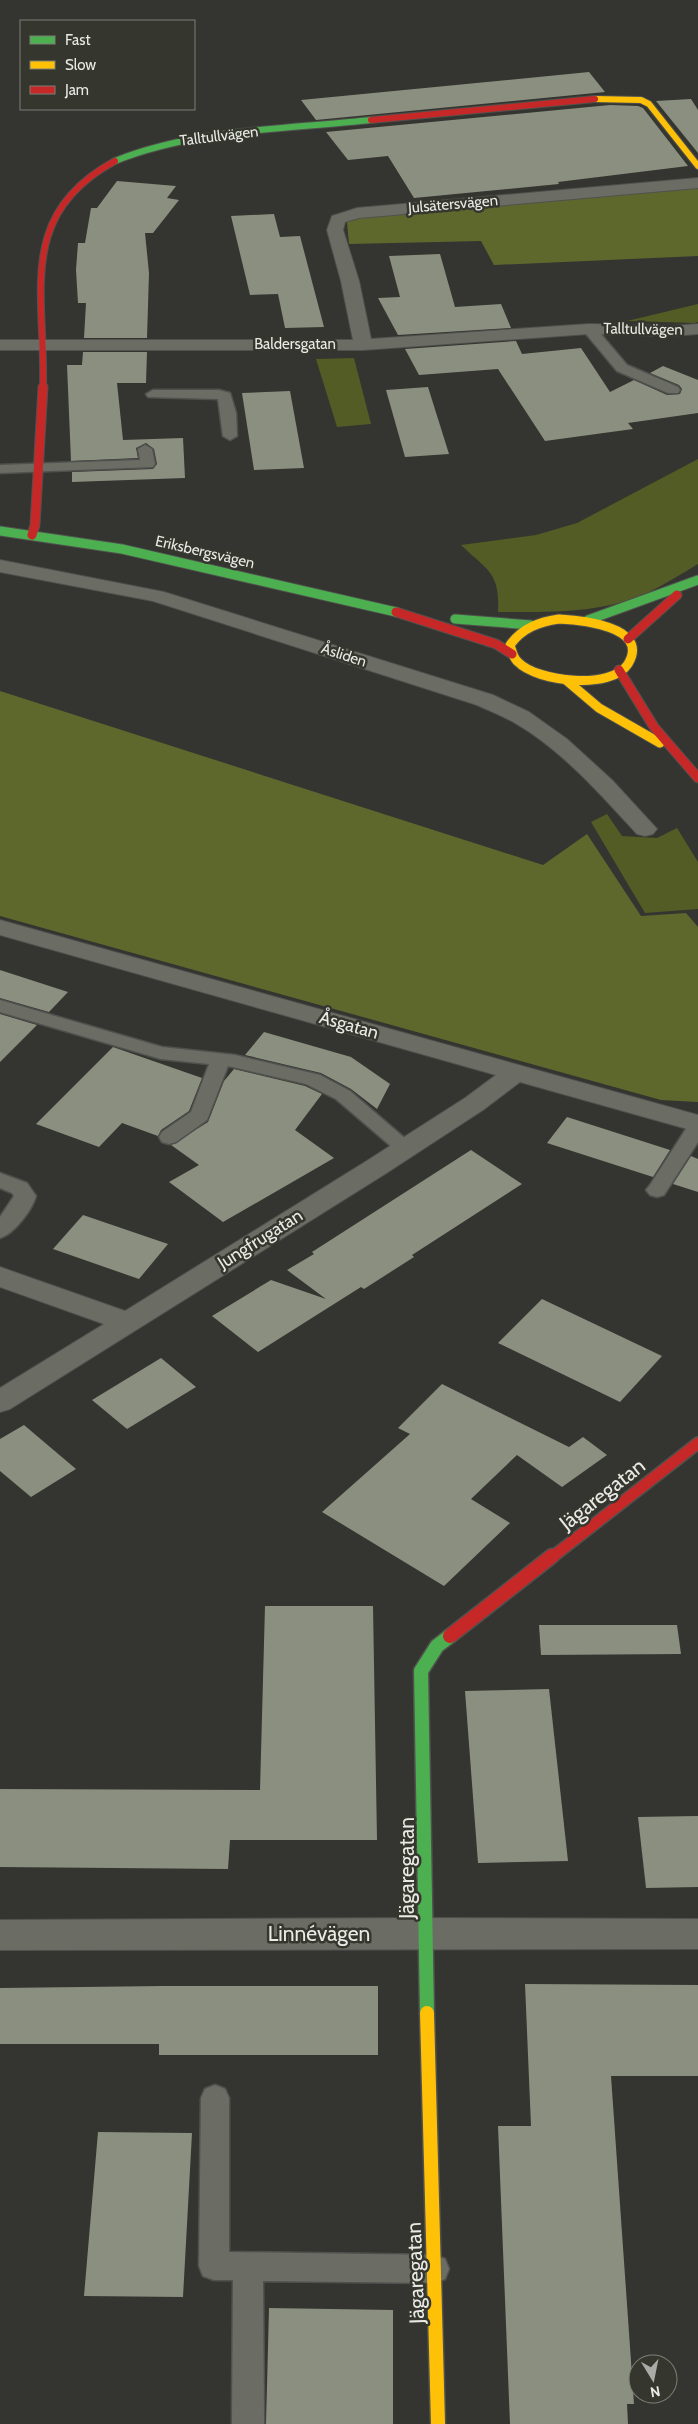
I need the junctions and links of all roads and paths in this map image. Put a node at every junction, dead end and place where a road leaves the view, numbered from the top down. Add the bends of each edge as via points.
1 (698, 166) edge
2 (698, 182) edge
3 (589, 329) junction
4 (698, 330) edge
5 (44, 344) junction
6 (363, 344) junction
7 (0, 345) edge
8 (673, 390) dead end
9 (153, 394) dead end
10 (230, 436) dead end
11 (145, 449) dead end
12 (40, 468) junction
13 (0, 469) edge
14 (0, 531) edge
15 (32, 535) junction
16 (0, 566) edge
17 (694, 582) edge
18 (402, 614) junction
19 (588, 620) junction
20 (531, 625) junction
21 (628, 639) junction
22 (512, 654) junction
23 (619, 670) junction
24 (566, 680) junction
25 (668, 747) junction
26 (698, 778) edge
27 (645, 829) dead end
28 (0, 927) edge
29 (0, 1006) edge
30 (221, 1060) junction
31 (516, 1073) junction
32 (698, 1125) edge
33 (169, 1137) dead end
34 (406, 1148) junction
35 (0, 1180) edge
36 (657, 1190) dead end
37 (0, 1231) edge
38 (0, 1277) edge
39 (128, 1322) junction
40 (0, 1402) edge
41 (698, 1444) edge
42 (424, 1933) junction
43 (698, 1934) edge
44 (0, 1935) edge
45 (215, 2098) dead end
46 (248, 2267) junction
47 (434, 2269) junction
48 (248, 2424) edge
49 (438, 2424) edge

1 - 5 street, Talltullvägen via 649,104 642,100 610,98 231,134 151,148 125,156 96,172 78,186 59,208 48,233 41,278
2 - 6 street, Julsätersvägen via 357,213 338,219 335,230
3 - 4 street, Talltullvägen
3 - 6 street, Baldersgatan
3 - 8 lane via 622,368
5 - 6 street, Baldersgatan
5 - 7 street, Baldersgatan
5 - 12 street, Talltullvägen
9 - 10 lane via 225,396 230,413
11 - 12 lane via 148,464
12 - 13 lane
12 - 15 street, Talltullvägen
14 - 15 street, Eriksbergsvägen
15 - 18 street, Eriksbergsvägen via 180,560
16 - 27 street, Åsliden via 157,596 485,700 526,720 563,746 592,771
17 - 19 street
17 - 21 street
18 - 20 street, Eriksbergsvägen
18 - 22 street, Eriksbergsvägen via 496,644
19 - 20 street via 559,619
19 - 21 street via 614,628
20 - 22 street via 513,640 510,645
21 - 23 street via 632,648 631,658
22 - 24 street, Eriksbergsvägen via 525,668
23 - 24 street via 598,678
23 - 25 street via 633,700
24 - 25 street via 599,708
25 - 26 street
28 - 31 street, Åsgatan
29 - 30 lane via 161,1053
30 - 33 lane via 200,1116
30 - 34 lane via 312,1080 343,1095
31 - 32 street, Åsgatan
31 - 34 street, Jungfrugatan
32 - 36 lane
34 - 39 street, Jungfrugatan
35 - 37 lane via 20,1188 26,1196
38 - 39 street
39 - 40 street, Jungfrugatan
41 - 42 street, Jägaregatan via 437,1646 420,1671 426,1894
42 - 43 street, Linnévägen
42 - 44 street, Linnévägen
42 - 47 street, Jägaregatan
45 - 46 lane via 214,2266
46 - 47 lane
46 - 48 lane
47 - 49 street, Jägaregatan

